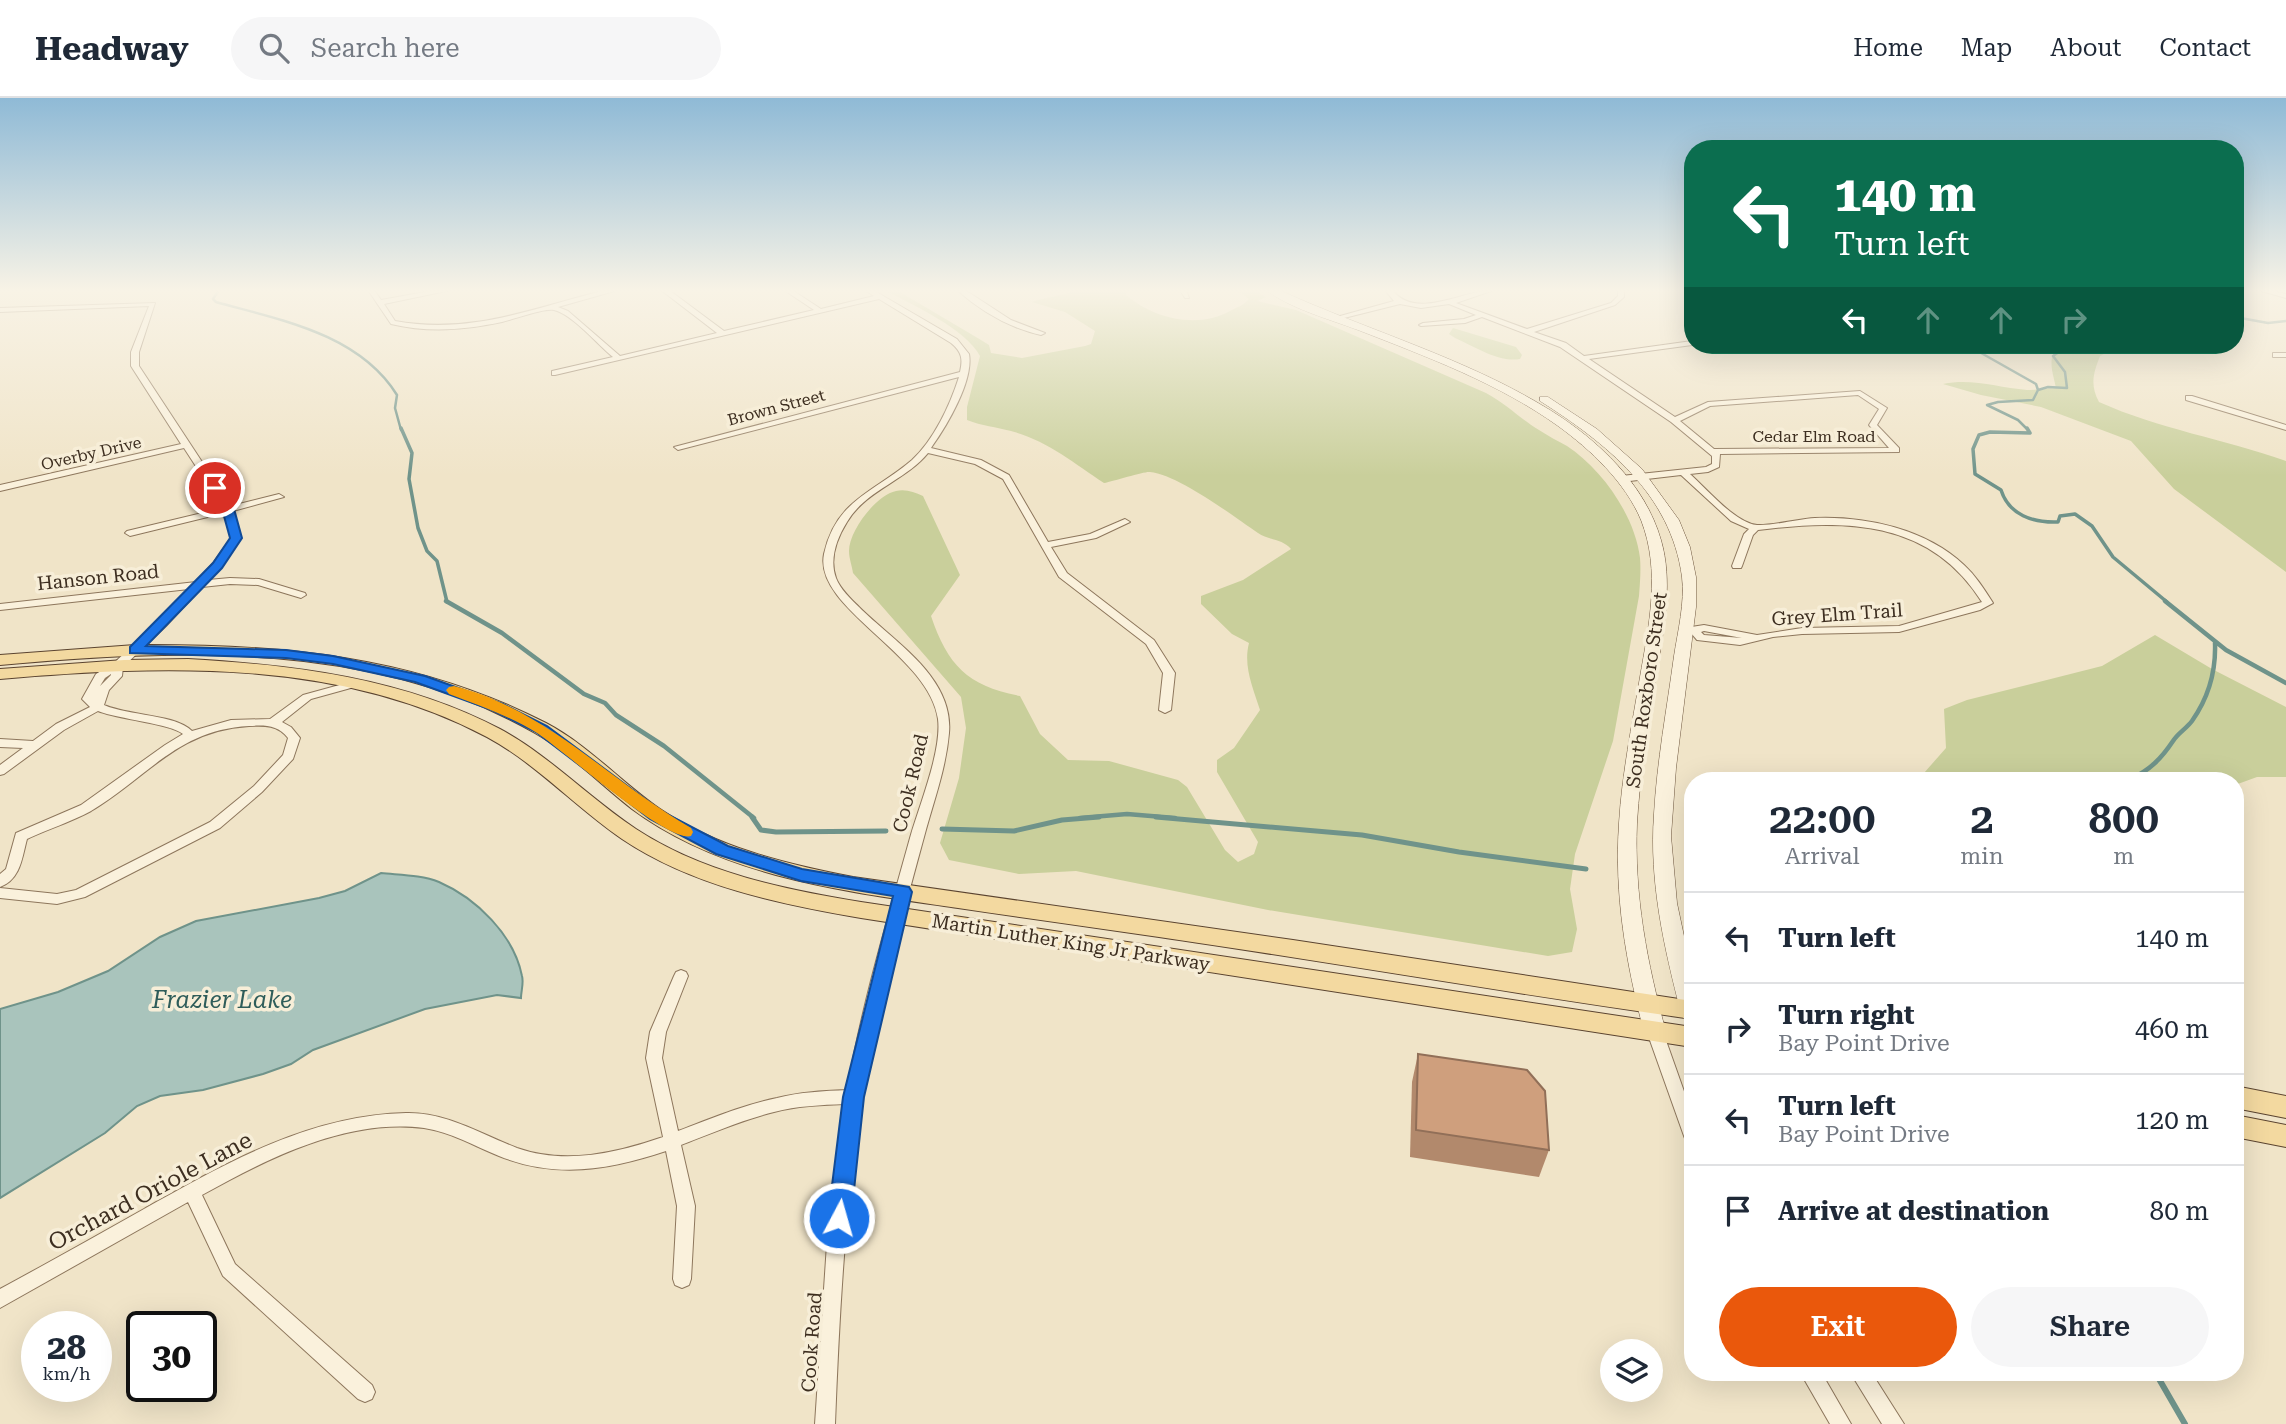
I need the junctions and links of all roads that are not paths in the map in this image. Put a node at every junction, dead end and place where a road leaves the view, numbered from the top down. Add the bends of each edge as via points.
1 (137, 352) edge
2 (611, 352) edge
3 (645, 352) edge
4 (963, 352) edge
5 (1423, 352) edge
6 (1438, 352) edge
7 (1574, 352) edge
8 (1627, 352) edge
9 (2276, 355) dead end
10 (2286, 355) edge
11 (618, 358) junction
12 (1583, 358) junction
13 (555, 373) dead end
14 (963, 374) junction
15 (2189, 398) dead end
16 (1674, 421) junction
17 (2286, 428) edge
18 (188, 445) junction
19 (678, 447) dead end
20 (926, 450) junction
21 (1713, 452) junction
22 (1684, 473) junction
23 (1643, 477) junction
24 (1621, 479) junction
25 (0, 488) edge
26 (279, 496) dead end
27 (228, 509) junction
28 (1125, 522) dead end
29 (1755, 528) junction
30 (130, 533) dead end
31 (1046, 545) junction
32 (1737, 566) dead end
33 (200, 583) junction
34 (301, 595) dead end
35 (0, 607) edge
36 (1690, 630) junction
37 (135, 650) junction
38 (0, 660) edge
39 (118, 665) junction
40 (0, 674) edge
41 (308, 675) junction
42 (354, 684) junction
43 (307, 697) junction
44 (98, 707) junction
45 (1165, 710) dead end
46 (272, 723) junction
47 (188, 734) junction
48 (0, 743) edge
49 (36, 745) junction
50 (0, 771) edge
51 (0, 882) edge
52 (903, 892) junction
53 (0, 893) edge
54 (896, 915) junction
55 (681, 976) dead end
56 (1684, 980) edge
57 (1647, 1002) junction
58 (1684, 1009) edge
59 (1655, 1032) junction
60 (1684, 1036) edge
61 (853, 1097) junction
62 (2244, 1099) edge
63 (2286, 1107) edge
64 (1684, 1114) edge
65 (2244, 1128) edge
66 (2286, 1136) edge
67 (672, 1141) junction
68 (191, 1191) junction
69 (682, 1279) dead end
70 (0, 1299) edge
71 (1815, 1381) edge
72 (1866, 1381) edge
73 (365, 1392) dead end
74 (825, 1424) edge
75 (1841, 1424) edge
76 (1894, 1424) edge

1 - 18 street via 134,360
2 - 11 street
3 - 11 street
4 - 14 street
5 - 24 street, South Roxboro Street via 1527,401 1582,440
6 - 23 street, South Roxboro Street via 1543,398 1595,432
7 - 12 street
8 - 12 street
9 - 10 street
11 - 13 street
12 - 16 street
14 - 19 street, Brown Street
14 - 20 street, Cook Road
15 - 17 street
16 - 21 street
16 - 21 street, Cedar Elm Road via 1692,416 1708,404 1860,393 1883,408 1873,425 1896,450
18 - 25 street, Overby Drive
18 - 27 street
20 - 31 street via 970,459 1006,477
20 - 52 street, Cook Road via 850,510 833,539 827,569 842,593 923,673 938,694 944,721 934,779
21 - 22 street via 1716,465
22 - 23 street
22 - 29 street via 1734,519
23 - 24 street
23 - 36 street, South Roxboro Street via 1674,527 1686,561
24 - 57 street, South Roxboro Street via 1650,528 1660,572 1659,614 1634,762 1627,847 1631,908
26 - 27 street
27 - 30 street
27 - 33 street via 236,538
28 - 31 street via 1093,537
29 - 32 street
29 - 36 street, Grey Elm Trail via 1829,520 1885,528 1942,551 1978,584 1988,603 1899,629 1811,630 1727,642 1701,638
31 - 45 street via 1063,575 1150,642 1169,673
33 - 34 street, Hanson Road via 259,582
33 - 35 street, Hanson Road
33 - 37 street
36 - 56 street, South Roxboro Street via 1665,798 1662,861 1668,918
37 - 38 main road, Martin Luther King Jr Parkway
37 - 39 street
37 - 52 main road, Martin Luther King Jr Parkway via 286,654 420,679 498,707 541,729 656,815 722,850 801,875
39 - 40 main road, Martin Luther King Jr Parkway
39 - 41 main road, Martin Luther King Jr Parkway via 235,667
39 - 44 street
41 - 42 main road, Martin Luther King Jr Parkway
41 - 43 street via 312,685
42 - 43 street
42 - 54 main road, Martin Luther King Jr Parkway via 420,702 490,731 548,767 630,835 688,864 783,895
43 - 46 street
44 - 47 street via 173,724
44 - 49 street
46 - 47 street via 236,723
46 - 53 street via 290,730 294,738 289,756 215,825 80,894 57,899
47 - 51 street via 93,804 22,836 12,872
48 - 49 street
49 - 50 street
52 - 54 street, Cook Road
52 - 57 main road, Martin Luther King Jr Parkway
54 - 59 main road, Martin Luther King Jr Parkway
54 - 61 street, Cook Road
55 - 67 street via 654,1046
57 - 58 main road, Martin Luther King Jr Parkway
57 - 59 street, South Roxboro Street
59 - 60 main road, Martin Luther King Jr Parkway
59 - 64 street, South Roxboro Street
61 - 67 street, Orchard Oriole Lane via 774,1105
61 - 74 street, Cook Road
62 - 63 main road
65 - 66 main road
67 - 68 street, Orchard Oriole Lane via 635,1154 568,1163 519,1156 438,1123 385,1120 305,1139 257,1157
67 - 69 street via 686,1206
68 - 70 street, Orchard Oriole Lane
68 - 73 street via 229,1270
71 - 75 street
72 - 76 street

